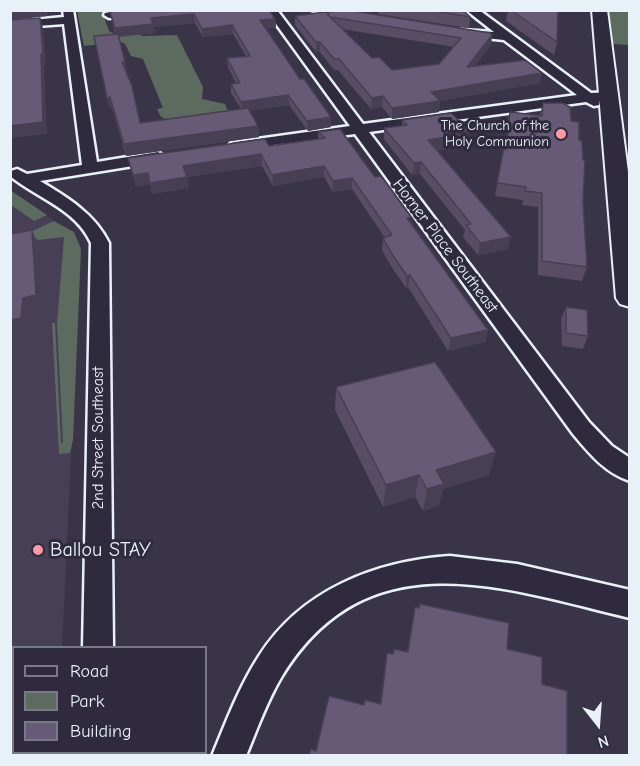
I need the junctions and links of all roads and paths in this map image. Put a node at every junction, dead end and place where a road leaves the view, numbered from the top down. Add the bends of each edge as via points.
1 (158, 10) edge
2 (272, 10) edge
3 (317, 10) edge
4 (471, 10) edge
5 (599, 10) edge
6 (68, 15) edge
7 (109, 15) edge
8 (374, 19) edge
9 (10, 25) edge
10 (444, 30) edge
11 (507, 38) junction
12 (602, 102) junction
13 (358, 129) junction
14 (223, 148) edge
15 (170, 155) edge
16 (90, 167) junction
17 (17, 174) edge
18 (630, 298) edge
19 (630, 471) edge
20 (630, 604) edge
21 (98, 646) edge
22 (229, 756) edge

1 - 7 street
2 - 13 street, Horner Place Southeast
3 - 8 street
4 - 11 street
5 - 12 main road
6 - 9 street
6 - 16 street
10 - 11 street
11 - 12 street
12 - 13 street
12 - 18 main road
13 - 14 street
13 - 19 street, Horner Place Southeast via 581,428 603,453
15 - 16 street
16 - 17 street
17 - 21 street, 2nd Street Southeast via 84,219 94,229 100,246
20 - 22 street via 468,570 408,573 362,586 317,613 279,653 263,678

